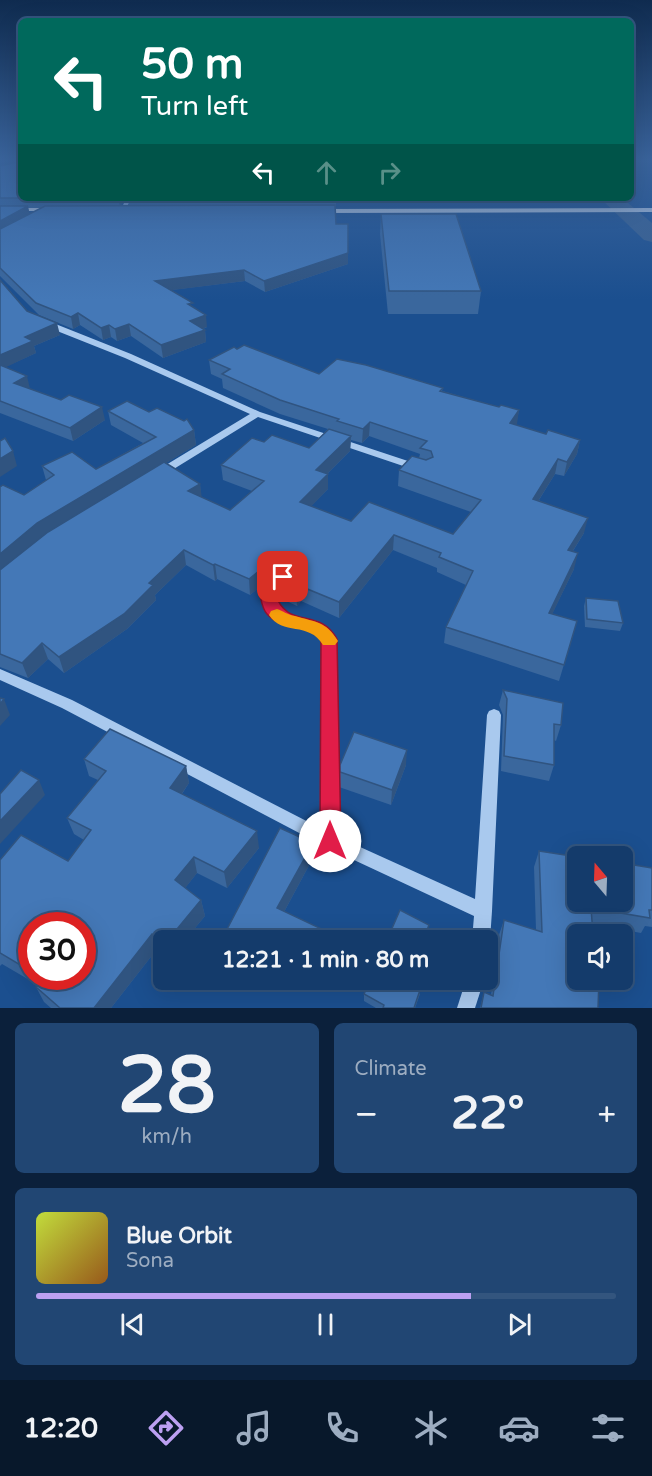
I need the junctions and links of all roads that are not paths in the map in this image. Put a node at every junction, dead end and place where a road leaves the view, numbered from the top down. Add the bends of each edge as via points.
1 (125, 206) edge
2 (123, 209) junction
3 (305, 210) edge
4 (652, 210) edge
5 (0, 211) edge
6 (46, 212) junction
7 (36, 217) edge
8 (35, 319) edge
9 (257, 414) junction
10 (425, 470) edge
11 (151, 478) edge
12 (283, 577) edge
13 (0, 674) edge
14 (494, 715) dead end
15 (330, 841) junction
16 (483, 911) junction
17 (482, 930) edge
18 (472, 990) edge
19 (466, 1008) edge

1 - 2 street
2 - 2 main road via 134,210 111,210
3 - 4 main road
5 - 6 main road
5 - 6 main road via 67,210
6 - 7 street
8 - 9 street
9 - 10 street
9 - 11 street
12 - 15 street via 266,592 272,610 290,622 313,625 329,639
13 - 15 street via 67,704
14 - 16 street
15 - 16 street
16 - 17 street
18 - 19 street

